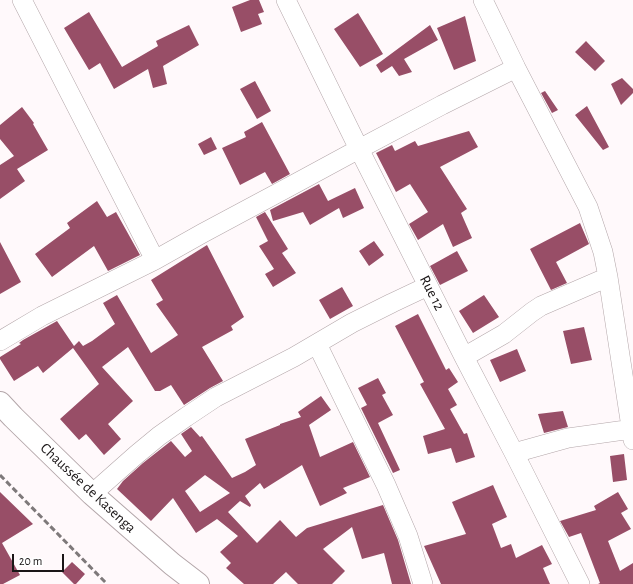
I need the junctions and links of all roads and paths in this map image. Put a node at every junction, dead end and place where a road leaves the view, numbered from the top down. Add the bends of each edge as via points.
1 (22, 0) edge
2 (286, 0) edge
3 (483, 0) edge
4 (516, 68) junction
5 (359, 149) junction
6 (155, 260) junction
7 (608, 277) junction
8 (428, 286) junction
9 (0, 341) edge
10 (317, 344) junction
11 (464, 357) junction
12 (0, 403) edge
13 (633, 433) edge
14 (514, 453) junction
15 (92, 494) junction
16 (198, 584) edge
17 (423, 584) edge
18 (580, 584) edge

1 - 6 street
2 - 5 street, Rue 12
3 - 4 street
4 - 5 street
4 - 7 street via 588,207 603,252
5 - 6 street
5 - 8 street, Rue 12
6 - 9 street via 42,316
7 - 11 street via 541,306 504,334
7 - 13 street
8 - 10 street via 385,306
8 - 11 street, Rue 12
10 - 15 street via 216,397 136,455
10 - 17 street via 396,506
11 - 14 street, Rue 12
12 - 15 main road, Chaussée de Kasenga
13 - 14 street via 568,438
14 - 18 street, Rue 12
15 - 16 main road, Chaussée de Kasenga

